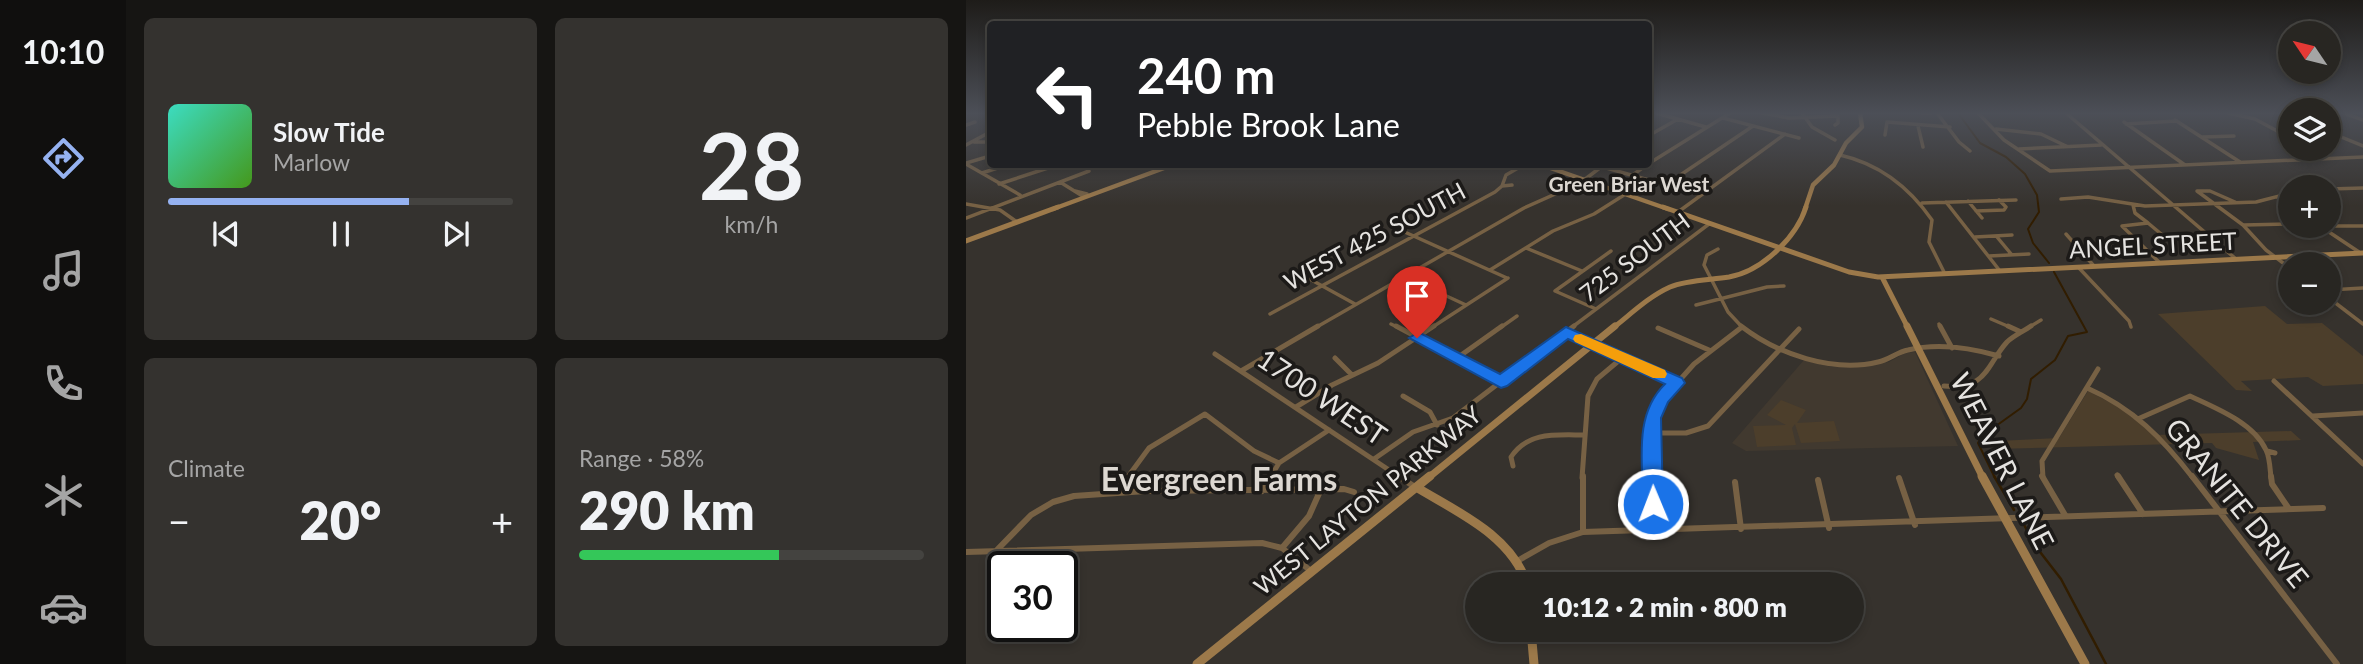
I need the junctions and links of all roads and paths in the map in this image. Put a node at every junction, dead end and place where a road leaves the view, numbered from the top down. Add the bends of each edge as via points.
1 (1680, 144) edge
2 (1726, 144) edge
3 (1771, 144) edge
4 (1846, 144) edge
5 (1924, 144) edge
6 (1961, 144) edge
7 (2010, 144) edge
8 (2063, 144) edge
9 (2155, 144) edge
10 (2212, 144) edge
11 (2101, 145) joint
12 (2066, 146) junction
13 (1923, 147) dead end
14 (2018, 149) junction
15 (1970, 151) dead end
16 (1840, 155) junction
17 (987, 157) edge
18 (2363, 157) edge
19 (1652, 161) edge
20 (2241, 163) junction
21 (966, 164) edge
22 (2186, 165) junction
23 (999, 168) edge
24 (1048, 168) edge
25 (1164, 168) edge
26 (1518, 168) edge
27 (1549, 168) edge
28 (1601, 168) edge
29 (1611, 168) edge
30 (1642, 168) edge
31 (2128, 168) junction
32 (1089, 171) dead end
33 (982, 174) junction
34 (1633, 174) junction
35 (1581, 181) junction
36 (1059, 182) junction
37 (999, 184) junction
38 (1667, 184) junction
39 (1512, 185) dead end
40 (1502, 186) junction
41 (2363, 188) edge
42 (2341, 189) edge
43 (1021, 195) junction
44 (1625, 195) junction
45 (1701, 195) junction
46 (1085, 197) junction
47 (2277, 197) edge
48 (1999, 199) junction
49 (2061, 199) dead end
50 (2016, 200) dead end
51 (1967, 201) junction
52 (1946, 202) junction
53 (1921, 203) junction
54 (2236, 203) junction
55 (966, 204) edge
56 (2214, 204) junction
57 (2133, 205) junction
58 (2172, 205) junction
59 (992, 208) junction
60 (1976, 211) junction
61 (1677, 213) junction
62 (966, 218) edge
63 (1982, 218) dead end
64 (1018, 222) junction
65 (2148, 223) junction
66 (1710, 224) junction
67 (2243, 225) junction
68 (2278, 225) edge
69 (2341, 226) edge
70 (2363, 226) edge
71 (1398, 229) dead end
72 (2066, 234) dead end
73 (2012, 235) dead end
74 (2208, 235) junction
75 (1414, 236) junction
76 (1996, 236) junction
77 (1974, 237) junction
78 (2339, 238) edge
79 (966, 241) edge
80 (1779, 247) junction
81 (1525, 248) junction
82 (1718, 249) dead end
83 (1449, 251) junction
84 (1611, 251) dead end
85 (2362, 253) edge
86 (2029, 254) dead end
87 (2012, 255) junction
88 (1989, 256) junction
89 (2275, 257) junction
90 (2236, 259) junction
91 (2278, 259) edge
92 (2160, 263) junction
93 (2079, 267) junction
94 (2094, 267) junction
95 (1490, 270) junction
96 (1582, 271) junction
97 (2000, 271) junction
98 (1945, 274) junction
99 (1306, 277) dead end
100 (1882, 277) junction
101 (1711, 279) junction
102 (1322, 286) junction
103 (1784, 286) dead end
104 (2363, 288) edge
105 (2341, 289) edge
106 (1440, 293) dead end
107 (1722, 299) junction
108 (1356, 304) junction
109 (1466, 305) junction
110 (1696, 305) dead end
111 (2341, 307) edge
112 (1596, 309) junction
113 (1270, 314) dead end
114 (1517, 316) dead end
115 (1991, 319) dead end
116 (2041, 320) dead end
117 (2362, 322) edge
118 (1391, 324) dead end
119 (1939, 324) dead end
120 (1742, 327) junction
121 (2131, 327) dead end
122 (1658, 328) dead end
123 (1799, 329) dead end
124 (1566, 332) junction
125 (2021, 332) junction
126 (1417, 338) junction
127 (1593, 344) junction
128 (1782, 348) junction
129 (1952, 348) junction
130 (1919, 350) junction
131 (1709, 351) junction
132 (1214, 354) dead end
133 (1999, 356) junction
134 (1335, 358) dead end
135 (1457, 358) junction
136 (1622, 358) junction
137 (2098, 369) dead end
138 (1241, 371) junction
139 (1352, 375) junction
140 (1501, 382) junction
141 (2274, 382) dead end
142 (1676, 383) junction
143 (1941, 386) junction
144 (2087, 388) junction
145 (1403, 396) dead end
146 (1296, 407) junction
147 (2363, 413) edge
148 (2312, 416) junction
149 (2140, 418) junction
150 (1437, 425) junction
151 (1330, 430) junction
152 (1652, 433) junction
153 (1585, 435) junction
154 (2267, 451) junction
155 (2275, 453) dead end
156 (1374, 459) junction
157 (1279, 463) junction
158 (2363, 464) edge
159 (1513, 466) dead end
160 (2117, 475) dead end
161 (1899, 478) dead end
162 (1818, 480) dead end
163 (1735, 482) dead end
164 (1416, 487) junction
165 (1321, 489) junction
166 (1261, 492) junction
167 (1354, 492) dead end
168 (1116, 493) junction
169 (2323, 508) dead end
170 (2290, 509) junction
171 (2221, 513) junction
172 (2143, 514) junction
173 (2065, 516) junction
174 (2003, 518) junction
175 (1915, 524) junction
176 (1829, 528) junction
177 (1741, 529) junction
178 (1653, 531) junction
179 (1583, 532) junction
180 (1282, 548) junction
181 (996, 551) edge
182 (1025, 551) edge
183 (966, 552) edge
184 (987, 552) edge
185 (1519, 560) junction
186 (1312, 571) junction
187 (1523, 572) edge
188 (1532, 642) edge
189 (1197, 664) edge
190 (1534, 664) edge
191 (2085, 664) edge
192 (2337, 664) edge

1 - 19 street
2 - 38 street
3 - 45 street
4 - 16 main road, WEST LAYTON PARKWAY
5 - 13 street
6 - 15 street
7 - 14 street
8 - 12 street
9 - 22 street
10 - 20 street
11 - 12 street
11 - 31 street
12 - 14 street
14 - 31 street via 2050,171
16 - 53 street via 1864,161
16 - 80 main road, WEST LAYTON PARKWAY via 1813,185 1800,225
17 - 21 street
18 - 20 street
20 - 22 street
21 - 33 street
22 - 31 street
23 - 33 street
24 - 37 street
25 - 46 main road
26 - 40 street, WEST 425 SOUTH via 1503,177
27 - 35 main road, ANGEL STREET
28 - 35 street
29 - 34 street
30 - 34 street
31 - 58 street
32 - 36 street
33 - 37 street
34 - 38 street
35 - 44 main road, ANGEL STREET
35 - 83 street
36 - 43 street
36 - 46 street
37 - 43 street
38 - 45 street
39 - 40 street
40 - 75 street, WEST 425 SOUTH
41 - 42 street
43 - 59 street
44 - 61 main road, ANGEL STREET
44 - 81 street
45 - 61 street
46 - 64 main road
47 - 54 street
48 - 50 street
48 - 51 street
48 - 60 street via 2004,210
49 - 57 street via 2088,197
51 - 52 street
51 - 60 street
52 - 53 street
52 - 77 street
53 - 98 street via 1932,220 1929,245
54 - 56 street
54 - 56 street via 2208,190 2197,191
55 - 59 street
56 - 58 street
56 - 67 street
57 - 58 street
57 - 65 street via 2135,213
58 - 74 street
59 - 62 street
59 - 64 street
60 - 63 street
61 - 66 main road, ANGEL STREET
64 - 79 main road
65 - 74 street via 2166,238
65 - 92 street via 2122,225
66 - 80 main road, ANGEL STREET
66 - 112 street, 725 SOUTH
67 - 68 street
67 - 89 street
69 - 70 street
71 - 75 street
72 - 94 street
73 - 76 street
74 - 90 street
75 - 83 street
75 - 102 street, WEST 425 SOUTH
76 - 77 street
76 - 87 street
77 - 88 street
78 - 85 street
80 - 100 main road, ANGEL STREET via 1849,272
80 - 101 main road, WEST LAYTON PARKWAY via 1753,269
81 - 95 street
81 - 96 street
82 - 101 street via 1704,260
83 - 95 street
83 - 108 street
84 - 96 street
85 - 89 main road, ANGEL STREET
86 - 87 street
87 - 88 street
88 - 97 street
89 - 90 main road, ANGEL STREET
89 - 91 street
90 - 92 main road, ANGEL STREET
92 - 94 main road, ANGEL STREET
93 - 94 main road, ANGEL STREET
93 - 97 main road, ANGEL STREET
93 - 121 street
95 - 109 street via 1508,278
96 - 112 street via 1555,290
97 - 98 main road, ANGEL STREET
98 - 100 main road, ANGEL STREET
99 - 102 street
100 - 130 main road, WEAVER LANE
101 - 107 street
101 - 127 main road, WEST LAYTON PARKWAY via 1660,291
102 - 108 street
102 - 113 street, WEST 425 SOUTH
103 - 107 street
104 - 105 street
106 - 109 street
107 - 110 street
107 - 120 street
108 - 138 street
109 - 126 street
111 - 117 street
112 - 124 street, 725 SOUTH
114 - 135 street
115 - 125 street
116 - 125 street
118 - 126 street
119 - 129 street
120 - 128 street
120 - 131 street
122 - 131 street
123 - 128 street
124 - 127 street
124 - 140 street, 725 SOUTH
125 - 133 street via 2008,341
126 - 135 street
126 - 139 street
127 - 136 street
127 - 164 main road, WEST LAYTON PARKWAY
128 - 130 street via 1838,365 1870,363
128 - 152 street via 1708,426 1686,433
129 - 130 street
129 - 133 street via 1975,348
130 - 143 main road, WEAVER LANE
131 - 142 street
132 - 138 street, 1700 WEST
133 - 143 street via 1985,377
134 - 139 street
135 - 140 street
136 - 142 street
136 - 153 street via 1591,388
137 - 144 street
138 - 146 street, 1700 WEST
139 - 146 street
140 - 150 street, 725 SOUTH
141 - 148 street
142 - 152 street via 1654,409
143 - 174 main road, WEAVER LANE
144 - 149 street, GRANITE DRIVE
144 - 173 street via 2045,454 2041,468
145 - 150 street via 1430,412
146 - 151 street, 1700 WEST
147 - 148 street
148 - 158 street
149 - 154 street via 2190,396 2233,417 2254,433
149 - 171 street, GRANITE DRIVE via 2168,445
150 - 156 street, 725 SOUTH via 1413,432
151 - 156 street, 1700 WEST
151 - 157 street
152 - 178 street
153 - 159 street via 1530,439 1515,449
153 - 179 street
154 - 155 street
154 - 170 street via 2272,484
156 - 164 street, 1700 WEST
157 - 166 street
157 - 168 street via 1254,451 1205,414 1149,448
160 - 172 street
161 - 175 street
162 - 176 street
163 - 177 street
164 - 185 main road, 1700 WEST via 1504,545
164 - 186 main road, WEST LAYTON PARKWAY
165 - 166 street
165 - 167 street
165 - 180 street via 1309,516
166 - 168 street
168 - 181 street via 1053,502 1023,522
169 - 170 street
170 - 171 street
171 - 172 street
171 - 192 street, GRANITE DRIVE
172 - 173 street
173 - 174 street
174 - 175 street
174 - 191 main road, WEAVER LANE
175 - 176 street
176 - 177 street
177 - 178 street
178 - 179 street
179 - 185 street via 1549,543
180 - 182 street via 1262,543
180 - 186 street
183 - 184 street
185 - 187 main road
186 - 189 main road, WEST LAYTON PARKWAY
188 - 190 main road

